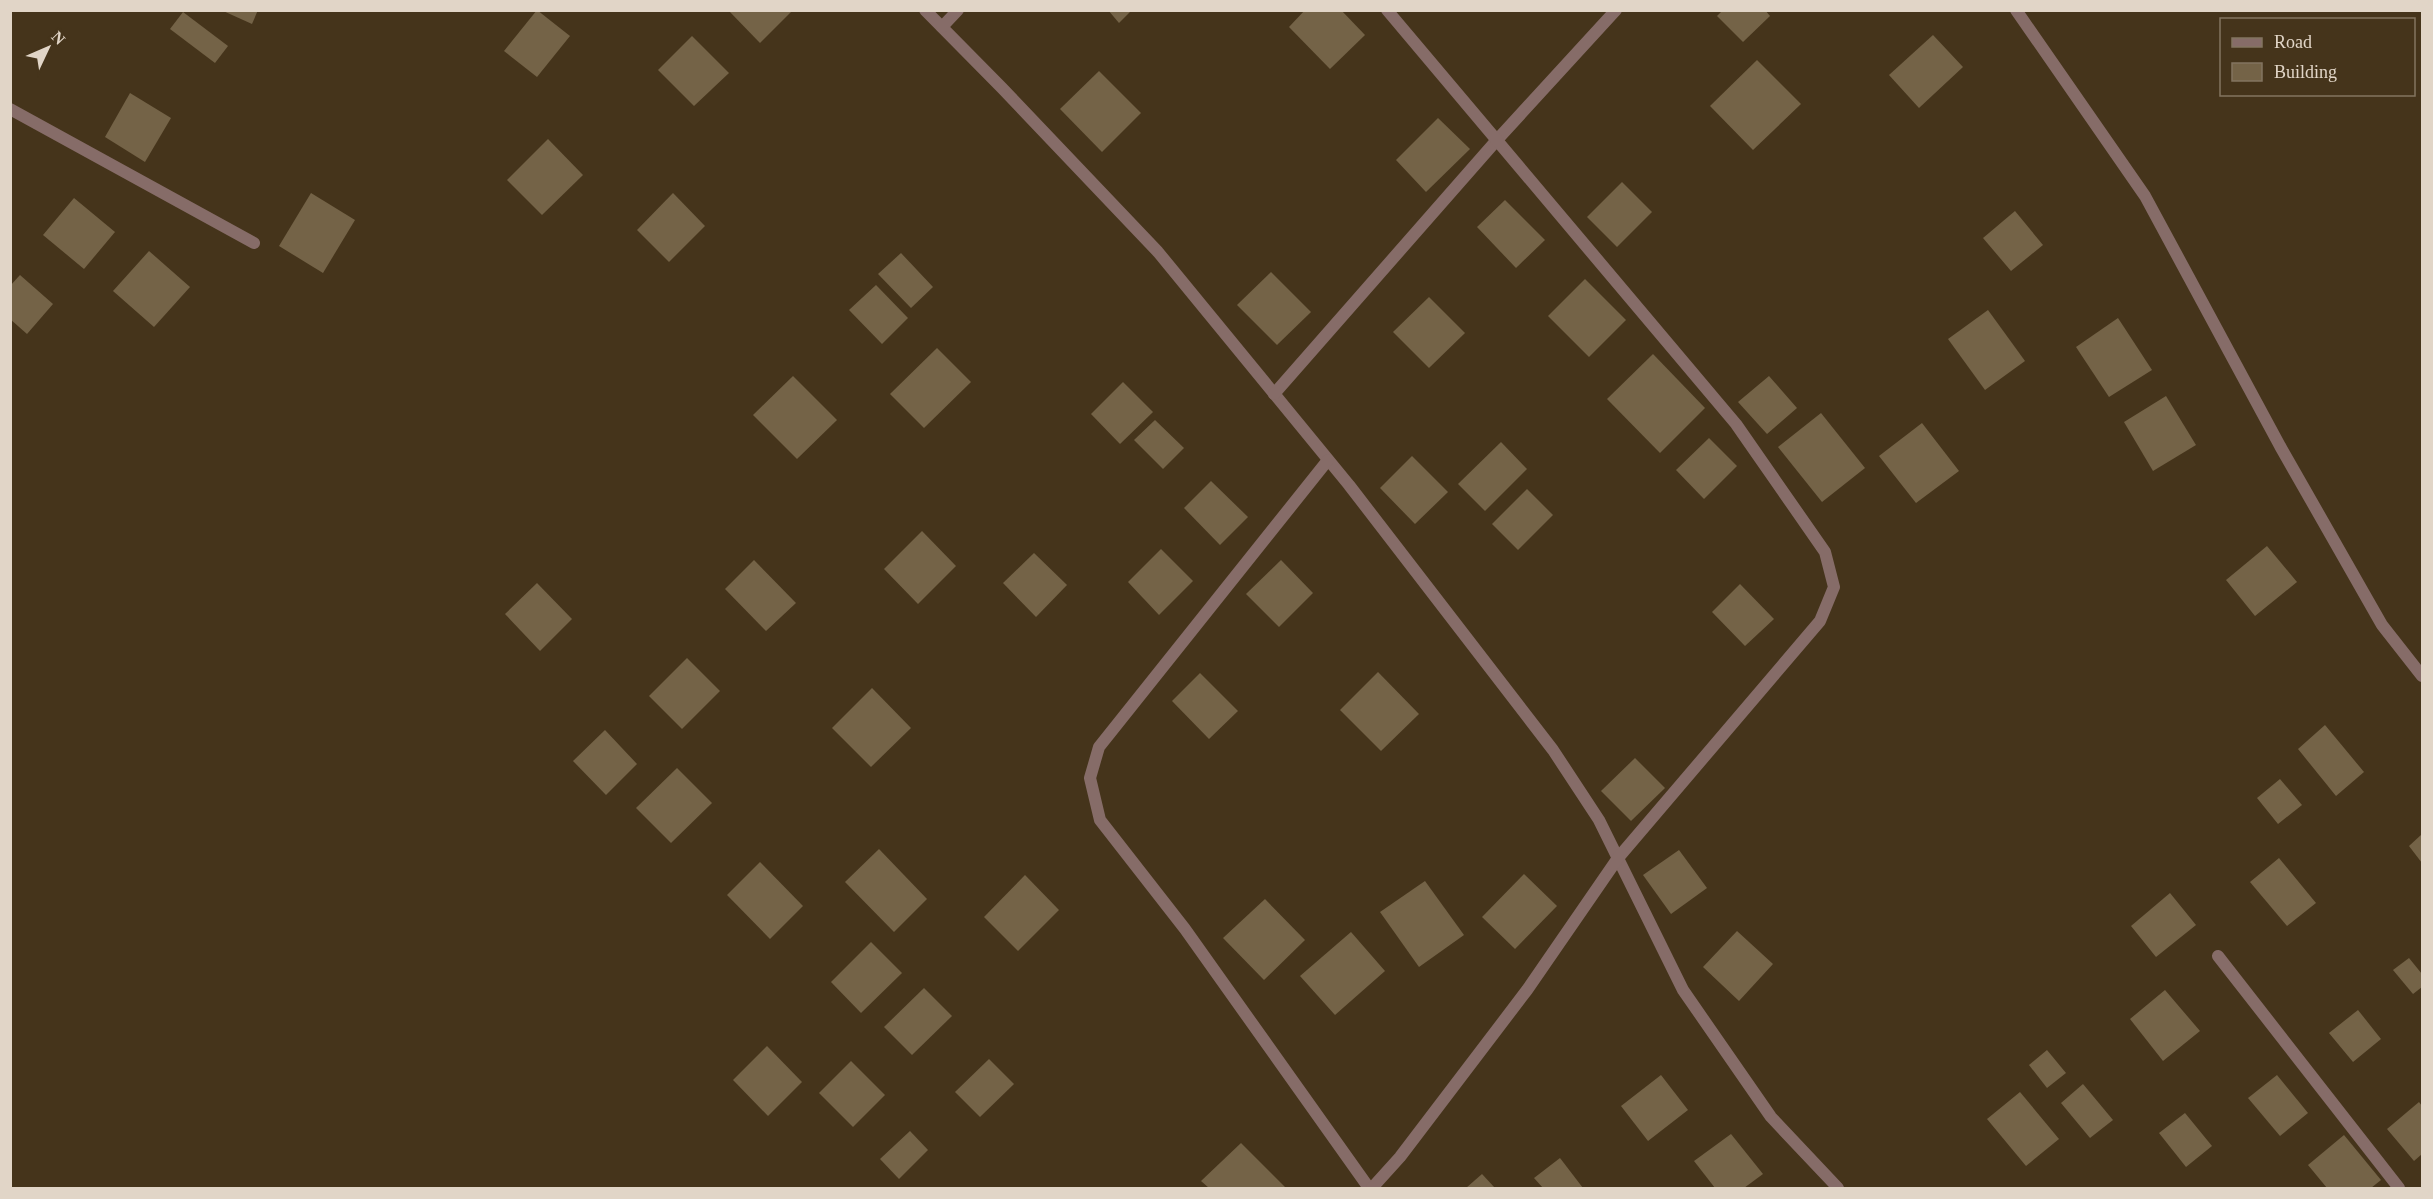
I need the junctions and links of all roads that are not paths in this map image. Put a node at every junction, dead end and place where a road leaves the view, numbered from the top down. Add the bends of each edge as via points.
1 (925, 10) edge
2 (958, 10) edge
3 (1387, 10) edge
4 (1616, 10) edge
5 (2016, 10) edge
6 (942, 27) junction
7 (10, 109) edge
8 (1496, 141) junction
9 (254, 243) dead end
10 (1274, 394) junction
11 (1328, 460) junction
12 (2422, 676) edge
13 (1618, 858) junction
14 (2218, 956) dead end
15 (1371, 1188) edge
16 (1838, 1188) edge
17 (2399, 1188) edge

1 - 6 street
2 - 6 street
3 - 8 street
4 - 8 street
5 - 12 street via 2145,196 2382,625
6 - 10 street via 1158,252
7 - 9 street
8 - 10 street
8 - 13 street via 1736,424 1826,552 1834,587 1820,621
10 - 11 street
11 - 13 street via 1553,750 1599,820
11 - 15 street via 1099,747 1090,778 1100,820 1185,929
13 - 15 street via 1527,990 1400,1157
13 - 16 street via 1683,990 1771,1117
14 - 17 street

